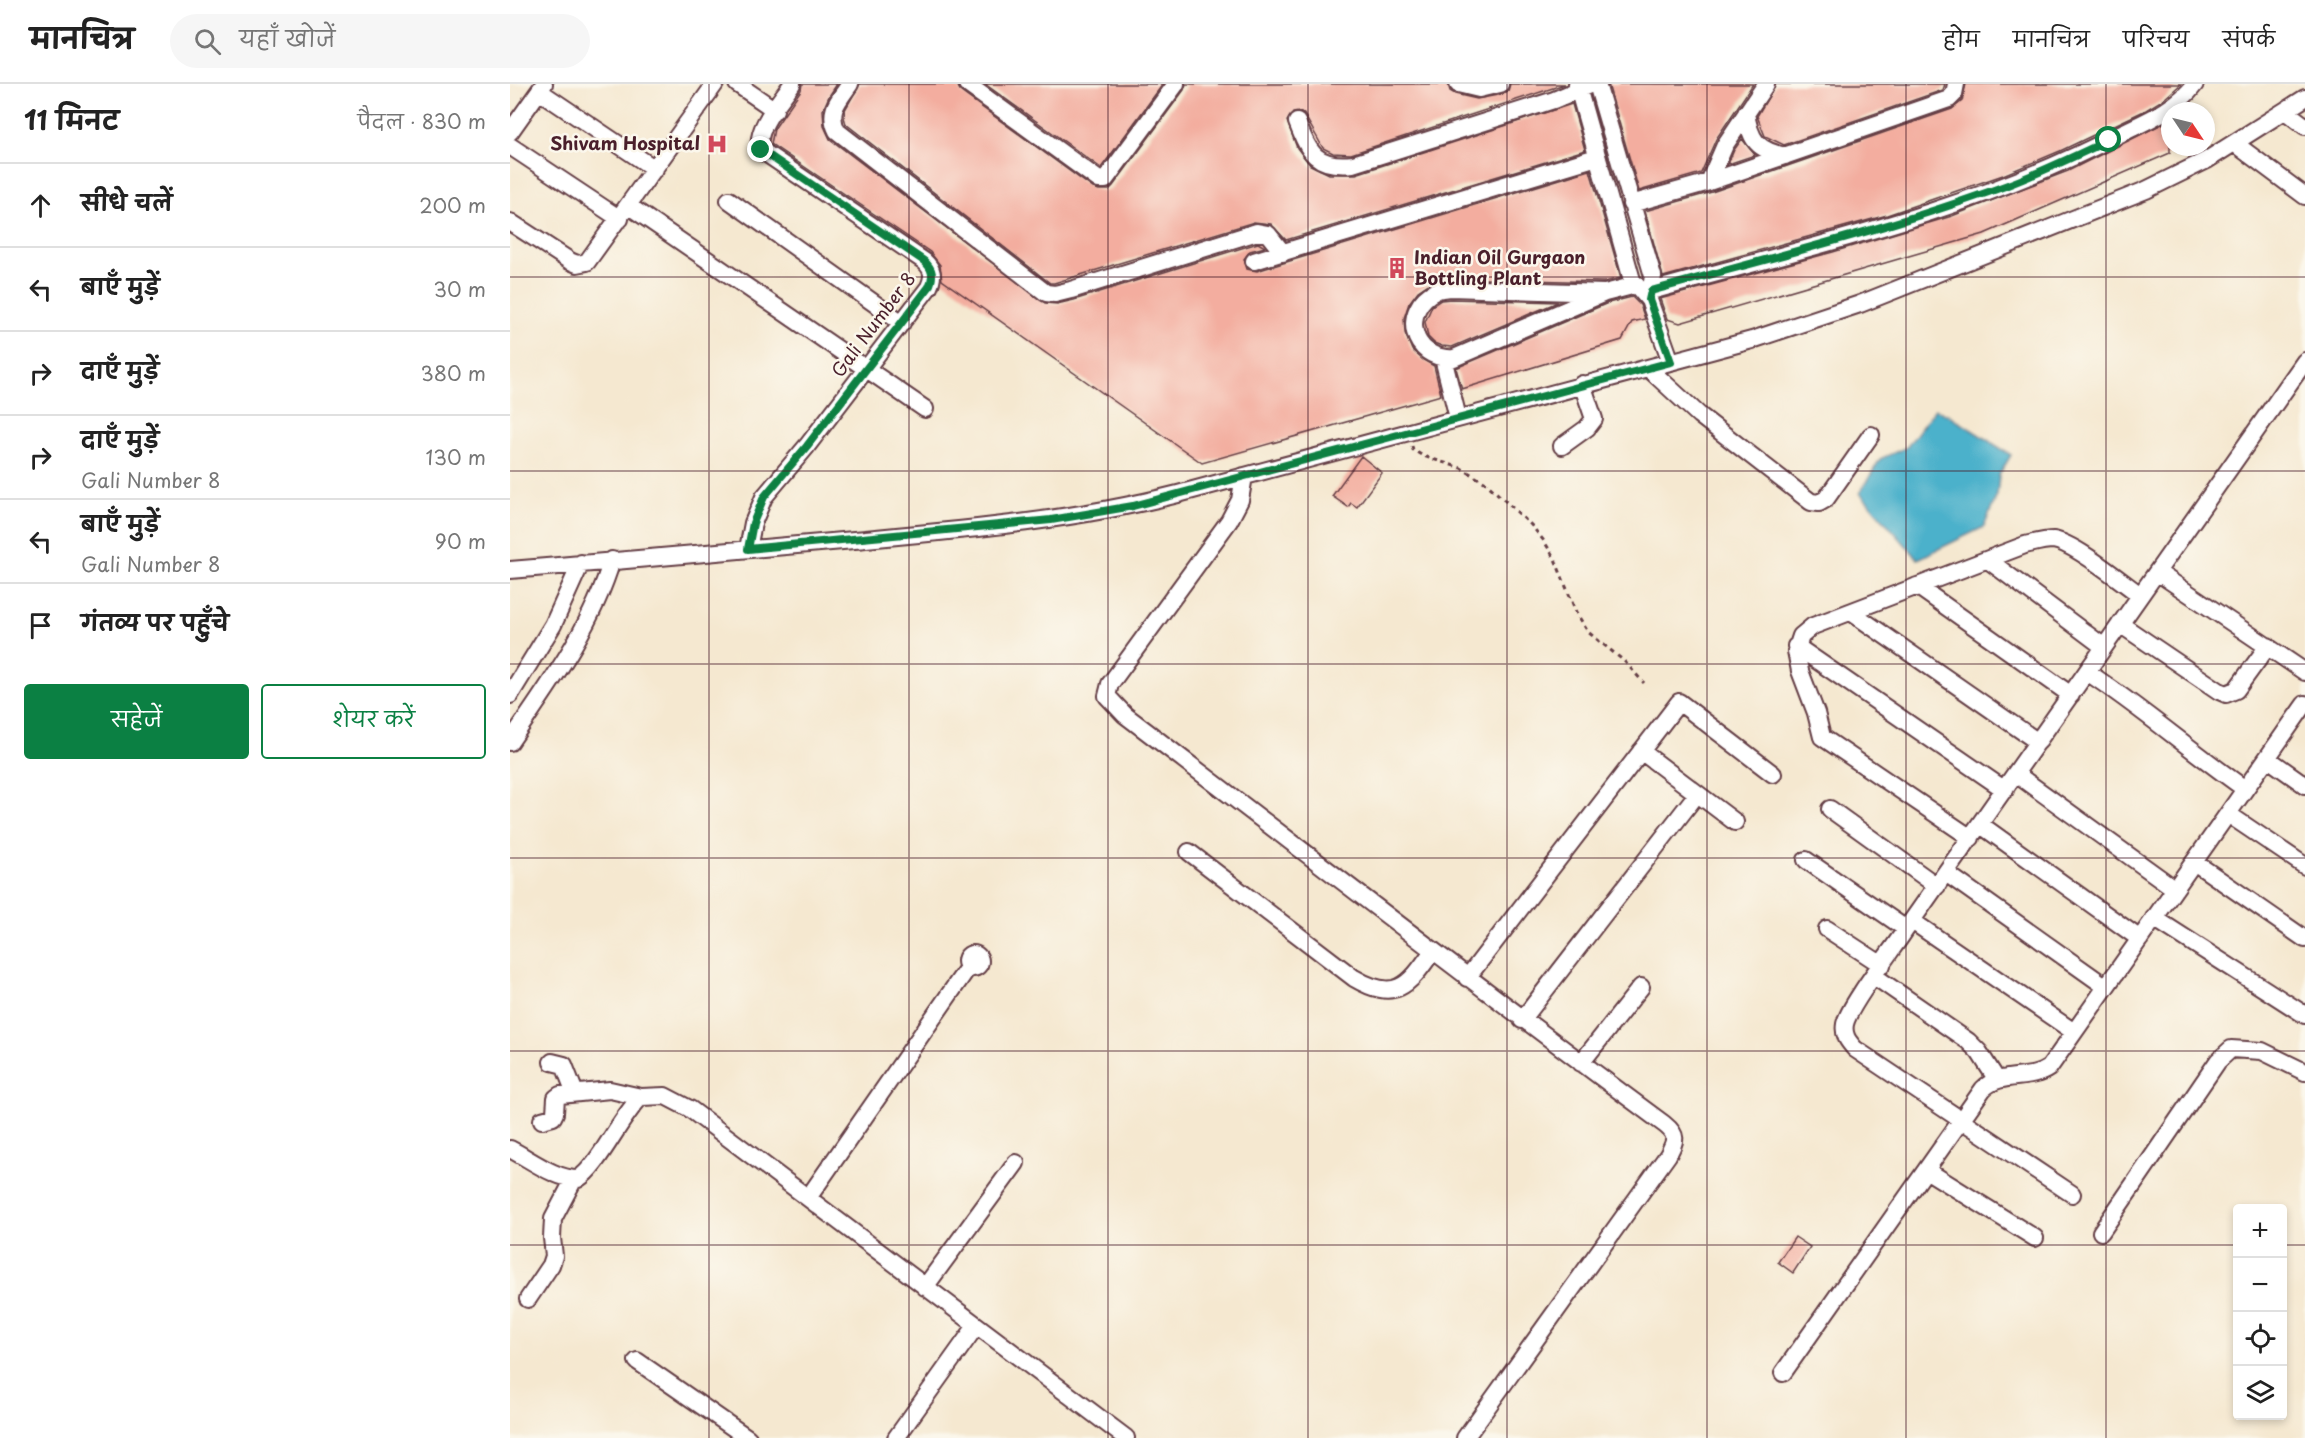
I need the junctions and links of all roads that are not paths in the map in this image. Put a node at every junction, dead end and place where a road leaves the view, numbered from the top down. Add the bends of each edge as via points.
1 (715, 84) edge
2 (738, 84) edge
3 (792, 84) edge
4 (850, 84) edge
5 (967, 84) edge
6 (1176, 84) edge
7 (1458, 84) edge
8 (1500, 84) edge
9 (1598, 84) edge
10 (1766, 84) edge
11 (1956, 84) edge
12 (2195, 84) edge
13 (1583, 86) edge
14 (541, 88) edge
15 (2305, 98) edge
16 (775, 110) junction
17 (2285, 111) junction
18 (1746, 113) junction
19 (1298, 122) dead end
20 (2305, 126) edge
21 (510, 132) edge
22 (2234, 143) junction
23 (510, 146) edge
24 (1785, 156) junction
25 (1597, 157) junction
26 (655, 170) junction
27 (1710, 182) junction
28 (2305, 196) edge
29 (729, 200) dead end
30 (1631, 204) junction
31 (625, 212) junction
32 (510, 222) edge
33 (1283, 253) junction
34 (1254, 261) dead end
35 (1645, 292) junction
36 (1605, 293) junction
37 (902, 323) junction
38 (1443, 358) junction
39 (1671, 362) junction
40 (2305, 362) edge
41 (1648, 368) junction
42 (867, 369) junction
43 (1582, 384) junction
44 (925, 409) dead end
45 (1458, 418) junction
46 (1871, 435) dead end
47 (1562, 446) dead end
48 (1244, 476) junction
49 (748, 549) junction
50 (612, 560) junction
51 (1988, 560) junction
52 (581, 563) junction
53 (513, 568) edge
54 (2157, 572) junction
55 (1917, 586) junction
56 (2140, 595) junction
57 (1851, 612) junction
58 (2120, 624) junction
59 (1796, 646) junction
60 (2268, 646) junction
61 (2104, 647) junction
62 (2087, 672) junction
63 (2305, 672) edge
64 (510, 695) edge
65 (2071, 695) junction
66 (2305, 704) edge
67 (510, 742) edge
68 (2038, 742) junction
69 (1641, 752) junction
70 (2267, 758) junction
71 (1773, 774) dead end
72 (2016, 774) junction
73 (2305, 785) edge
74 (2245, 789) junction
75 (2005, 790) junction
76 (1696, 794) junction
77 (1830, 809) dead end
78 (2228, 814) junction
79 (1735, 822) dead end
80 (1976, 832) junction
81 (1190, 852) dead end
82 (1806, 860) dead end
83 (2194, 862) junction
84 (2305, 866) edge
85 (1941, 879) junction
86 (2175, 889) junction
87 (2154, 918) junction
88 (1909, 925) junction
89 (1827, 929) dead end
90 (2140, 939) junction
91 (2305, 939) edge
92 (1432, 952) junction
93 (969, 966) dead end
94 (1878, 971) junction
95 (1467, 978) junction
96 (2105, 986) junction
97 (1641, 987) dead end
98 (2305, 1015) edge
99 (1522, 1020) junction
100 (2074, 1032) junction
101 (552, 1062) dead end
102 (1581, 1063) junction
103 (2305, 1072) edge
104 (1997, 1080) junction
105 (575, 1093) junction
106 (641, 1097) junction
107 (542, 1120) dead end
108 (1961, 1120) junction
109 (510, 1149) edge
110 (1016, 1163) dead end
111 (1926, 1170) junction
112 (574, 1179) junction
113 (2072, 1194) dead end
114 (808, 1198) junction
115 (2101, 1232) dead end
116 (2035, 1238) dead end
117 (925, 1287) junction
118 (528, 1299) dead end
119 (976, 1326) junction
120 (637, 1361) dead end
121 (1784, 1373) dead end
122 (748, 1438) edge
123 (896, 1438) edge
124 (1126, 1438) edge
125 (1465, 1438) edge

1 - 26 street
2 - 16 street
3 - 16 street, Gali Number 8
4 - 33 street via 833,108 837,131 1046,293 1071,291 1257,232 1268,234
5 - 6 street via 1099,180 1105,180
7 - 8 street via 1479,89
9 - 30 street
10 - 18 street
11 - 24 street via 1949,99
12 - 35 street via 2184,98 2163,112 2005,186 1890,224
13 - 19 street via 1344,165 1314,156
13 - 25 street
14 - 21 street
14 - 26 street
15 - 17 street
16 - 37 street, Gali Number 8 via 759,137 761,150 929,266 933,279
17 - 20 street
17 - 22 street
18 - 24 street via 1760,147
18 - 27 street via 1718,159
22 - 28 street
22 - 39 street via 2146,190 1899,289 1807,322
23 - 31 street
24 - 27 street
25 - 33 street
25 - 35 street via 1632,280
26 - 31 street
27 - 30 street
29 - 37 street
30 - 35 street via 1653,276
31 - 32 street via 583,264 562,257
31 - 42 street
33 - 34 street
35 - 36 street
35 - 39 street
36 - 38 street via 1454,358
36 - 38 street via 1450,288 1436,291 1415,316 1414,331 1419,344
37 - 42 street, Gali Number 8
38 - 45 street
39 - 41 street
40 - 54 street
41 - 43 street
41 - 46 street via 1699,415 1811,502 1826,499
42 - 44 street
42 - 49 street, Gali Number 8 via 764,497
43 - 45 street
43 - 47 street via 1593,422
45 - 48 street
48 - 49 street via 1092,514
48 - 92 street via 1240,501 1229,522 1110,684 1107,696 1125,715
49 - 50 street
50 - 52 street
50 - 67 street via 593,611
51 - 55 street
51 - 56 street via 2025,545 2054,540 2073,548
51 - 61 street
52 - 53 street
52 - 64 street via 553,625
54 - 56 street
54 - 60 street
55 - 57 street
55 - 65 street
56 - 58 street
57 - 59 street via 1814,626
57 - 68 street
58 - 60 street via 2226,694 2236,690
58 - 61 street
59 - 75 street
59 - 80 street via 1800,671 1822,737
60 - 63 street
61 - 62 street
62 - 65 street
62 - 74 street
65 - 68 street
66 - 70 street
68 - 72 street
69 - 71 street via 1679,702
69 - 76 street
69 - 95 street
70 - 73 street
70 - 74 street
72 - 75 street
72 - 86 street
74 - 78 street
75 - 80 street
76 - 79 street
76 - 99 street
77 - 85 street
78 - 83 street
78 - 84 street
80 - 85 street
80 - 90 street
81 - 92 street via 1369,986 1382,991 1406,983
82 - 88 street
83 - 86 street
83 - 91 street
85 - 88 street
85 - 96 street
86 - 87 street
87 - 90 street
87 - 98 street
88 - 94 street
88 - 100 street
89 - 94 street
90 - 96 street
92 - 95 street
93 - 114 street
94 - 104 street via 1968,1041
94 - 108 street via 1847,1017 1846,1037 1855,1049
95 - 99 street
96 - 100 street
97 - 102 street
99 - 102 street
100 - 104 street via 2042,1073
101 - 105 street via 564,1065
102 - 125 street via 1672,1131 1674,1145
103 - 115 street via 2262,1051 2231,1049 2218,1061
104 - 108 street via 1983,1089
105 - 106 street via 610,1090
105 - 107 street via 556,1098 553,1117
106 - 112 street via 629,1108 588,1171
106 - 114 street via 665,1096 690,1109
108 - 111 street
108 - 113 street
109 - 112 street
110 - 117 street
111 - 116 street
111 - 121 street
112 - 118 street via 554,1220 551,1265
114 - 117 street
117 - 119 street
119 - 123 street
119 - 124 street
120 - 122 street

